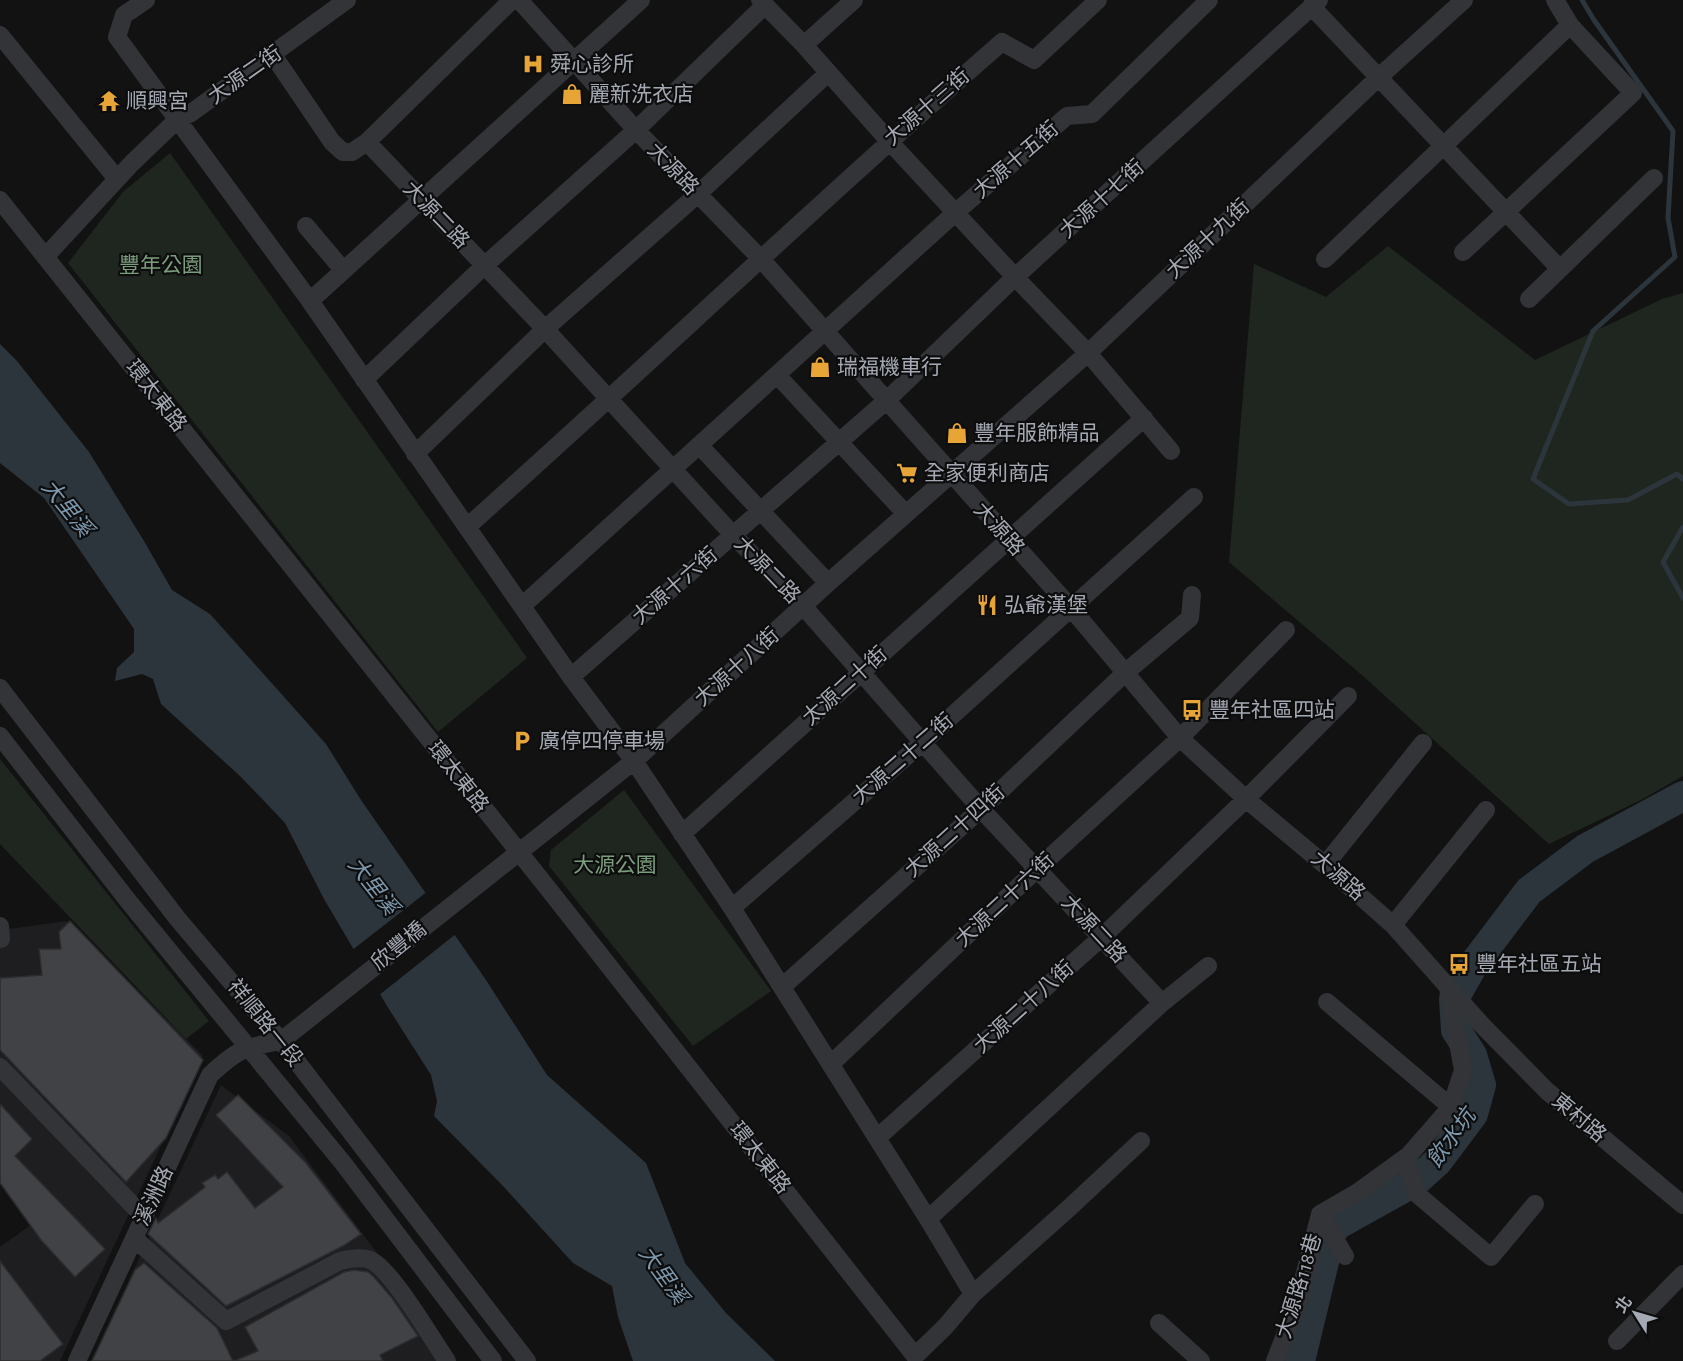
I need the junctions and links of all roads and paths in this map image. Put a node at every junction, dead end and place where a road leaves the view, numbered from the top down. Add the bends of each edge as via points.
1 (146, 0) edge
2 (348, 0) edge
3 (512, 0) edge
4 (519, 0) edge
5 (641, 0) edge
6 (854, 0) edge
7 (1098, 0) edge
8 (1209, 0) edge
9 (1464, 0) edge
10 (1555, 0) edge
11 (1314, 2) edge
12 (762, 3) edge
13 (1570, 25) junction
14 (0, 34) edge
15 (804, 45) junction
16 (273, 55) junction
17 (575, 60) junction
18 (828, 73) junction
19 (1379, 77) junction
20 (178, 119) junction
21 (636, 130) junction
22 (889, 141) junction
23 (367, 142) junction
24 (1444, 146) junction
25 (1654, 178) dead end
26 (117, 179) junction
27 (698, 194) junction
28 (421, 199) junction
29 (0, 200) edge
30 (956, 212) junction
31 (1506, 212) junction
32 (306, 226) dead end
33 (1463, 252) dead end
34 (45, 257) junction
35 (761, 259) junction
36 (1325, 259) dead end
37 (484, 266) junction
38 (1560, 269) junction
39 (343, 270) junction
40 (1015, 277) junction
41 (1529, 298) dead end
42 (310, 301) junction
43 (545, 329) junction
44 (825, 331) junction
45 (1088, 353) junction
46 (777, 375) junction
47 (364, 380) junction
48 (610, 399) junction
49 (887, 400) junction
50 (1144, 418) junction
51 (838, 442) junction
52 (699, 445) junction
53 (1171, 451) dead end
54 (415, 454) junction
55 (674, 469) junction
56 (951, 474) junction
57 (1194, 497) dead end
58 (759, 511) junction
59 (906, 514) junction
60 (467, 527) junction
61 (734, 536) junction
62 (1009, 541) junction
63 (828, 583) junction
64 (1192, 595) dead end
65 (522, 606) junction
66 (804, 607) junction
67 (1071, 608) junction
68 (1286, 630) dead end
69 (860, 671) junction
70 (1126, 672) junction
71 (572, 677) junction
72 (1348, 696) dead end
73 (3, 698) edge
74 (0, 736) edge
75 (1180, 738) junction
76 (924, 741) junction
77 (1423, 743) dead end
78 (634, 761) junction
79 (1246, 799) junction
80 (981, 809) junction
81 (1486, 810) dead end
82 (682, 834) junction
83 (518, 852) junction
84 (1325, 865) junction
85 (1037, 869) junction
86 (732, 908) junction
87 (1393, 926) junction
88 (1102, 937) junction
89 (1208, 966) dead end
90 (782, 987) junction
91 (1448, 988) junction
92 (1327, 1002) dead end
93 (1162, 1003) junction
94 (281, 1041) junction
95 (248, 1046) junction
96 (831, 1064) junction
97 (0, 1067) edge
98 (1451, 1107) junction
99 (877, 1138) junction
100 (1141, 1141) dead end
101 (1409, 1162) junction
102 (1535, 1204) dead end
103 (1683, 1205) edge
104 (144, 1217) junction
105 (928, 1219) junction
106 (1323, 1220) junction
107 (134, 1238) junction
108 (1345, 1256) dead end
109 (1683, 1274) edge
110 (967, 1299) junction
111 (1159, 1323) dead end
112 (1617, 1341) dead end
113 (917, 1358) edge
114 (77, 1361) edge
115 (447, 1361) edge
116 (493, 1361) edge
117 (527, 1361) edge
118 (1201, 1361) edge
119 (1275, 1361) edge

1 - 20 street via 124,15 117,37
2 - 16 street, 大源二街
3 - 23 street
4 - 17 street, 大源路
5 - 17 street
6 - 15 street
7 - 22 street, 大源十三街 via 1034,60 1002,42
8 - 30 street, 大源十五街 via 1092,114 1067,116
9 - 19 street, 大源十九街
10 - 13 street
11 - 19 street
11 - 40 street, 大源十七街
12 - 15 street
12 - 21 street
13 - 24 street
13 - 31 street via 1633,93
14 - 26 street
15 - 18 street
16 - 20 street, 大源二街
16 - 23 street via 332,142 343,152 352,152
17 - 21 street, 大源路
17 - 28 street
18 - 22 street
18 - 27 street
19 - 24 street
19 - 45 street, 大源十九街
20 - 26 street, 大源二街
20 - 42 street
21 - 27 street, 大源路
21 - 37 street
22 - 30 street
22 - 35 street, 大源十三街
23 - 28 street, 大源二路
24 - 31 street
24 - 36 street
25 - 38 street
26 - 34 street, 大源二街
27 - 35 street, 大源路
27 - 43 street
28 - 37 street, 大源二路
28 - 39 street
29 - 34 street, 環太東路
30 - 40 street
30 - 44 street, 大源十五街
31 - 33 street
31 - 38 street
32 - 39 street
34 - 83 street, 環太東路
35 - 44 street, 大源路
35 - 48 street, 大源十三街
37 - 43 street, 大源二路
37 - 47 street
38 - 41 street
39 - 42 street
40 - 45 street
40 - 49 street, 大源十七街
42 - 47 street
43 - 48 street, 大源二路
43 - 54 street
44 - 46 street, 大源十五街
44 - 49 street, 大源路
45 - 50 street
45 - 56 street, 大源十九街
46 - 51 street
46 - 52 street, 大源十五街
47 - 54 street
48 - 55 street, 大源二路
48 - 60 street, 大源十三街
49 - 51 street, 大源十六街
49 - 56 street, 大源路
50 - 53 street
50 - 62 street, 太源二十街
51 - 58 street, 大源十六街
51 - 59 street
52 - 55 street, 大源十五街
52 - 58 street
54 - 60 street
55 - 61 street, 大源二路
55 - 65 street, 大源十五街
56 - 59 street, 大源十八街
56 - 62 street, 大源路
57 - 67 street, 大源二十二街
58 - 61 street, 大源十六街
58 - 63 street
59 - 63 street, 大源十八街
60 - 65 street
61 - 66 street, 大源二路
61 - 71 street, 大源十六街
62 - 67 street, 大源路
62 - 69 street, 太源二十街
63 - 66 street, 大源十八街
64 - 70 street, 大源二十四街 via 1190,618
65 - 71 street
66 - 69 street, 大源二路
66 - 78 street, 大源十八街
67 - 70 street, 大源路
67 - 76 street, 大源二十二街
68 - 75 street, 大源二十六街
69 - 76 street, 大源二路
69 - 82 street, 太源二十街
70 - 75 street, 大源路
70 - 80 street, 大源二十四街
71 - 78 street
72 - 79 street, 大源二十八街
73 - 94 street, 祥順路一段 via 170,909
74 - 95 street, 祥順路一段
75 - 79 street, 大源路
75 - 85 street, 大源二十六街
76 - 80 street, 大源二路
76 - 86 street, 大源二十二街
77 - 84 street
78 - 82 street
78 - 83 street, 大源十八街
79 - 84 street, 大源路
79 - 88 street, 大源二十八街
80 - 85 street, 大源二路
80 - 90 street, 大源二十四街
81 - 87 street
82 - 86 street
83 - 94 street, 欣豐橋
83 - 113 street, 環太東路
84 - 87 street, 大源路
85 - 88 street, 大源二路
85 - 96 street, 大源二十六街
86 - 90 street
87 - 91 street, 大源路
88 - 93 street, 大源二路
88 - 99 street, 大源二十八街
89 - 93 street
90 - 96 street
91 - 98 street, 大源路118巷 via 1463,1070
91 - 103 street, 東村路 via 1547,1091
92 - 98 street
93 - 105 street
94 - 95 street
94 - 117 street, 祥順路一段
95 - 104 street, 溪洲路 via 210,1075
95 - 116 street, 祥順路一段 via 343,1163
96 - 99 street
97 - 104 street
98 - 101 street, 大源路118巷
99 - 105 street
100 - 110 street, 環太東路
101 - 102 street via 1418,1195 1491,1257
101 - 106 street, 大源路118巷 via 1358,1192
104 - 107 street, 溪洲路
105 - 110 street
106 - 108 street
106 - 119 street, 大源路118巷
107 - 114 street, 溪洲路
107 - 115 street via 226,1321 340,1261 371,1259 386,1271
109 - 112 street
110 - 113 street, 環太東路
111 - 118 street

